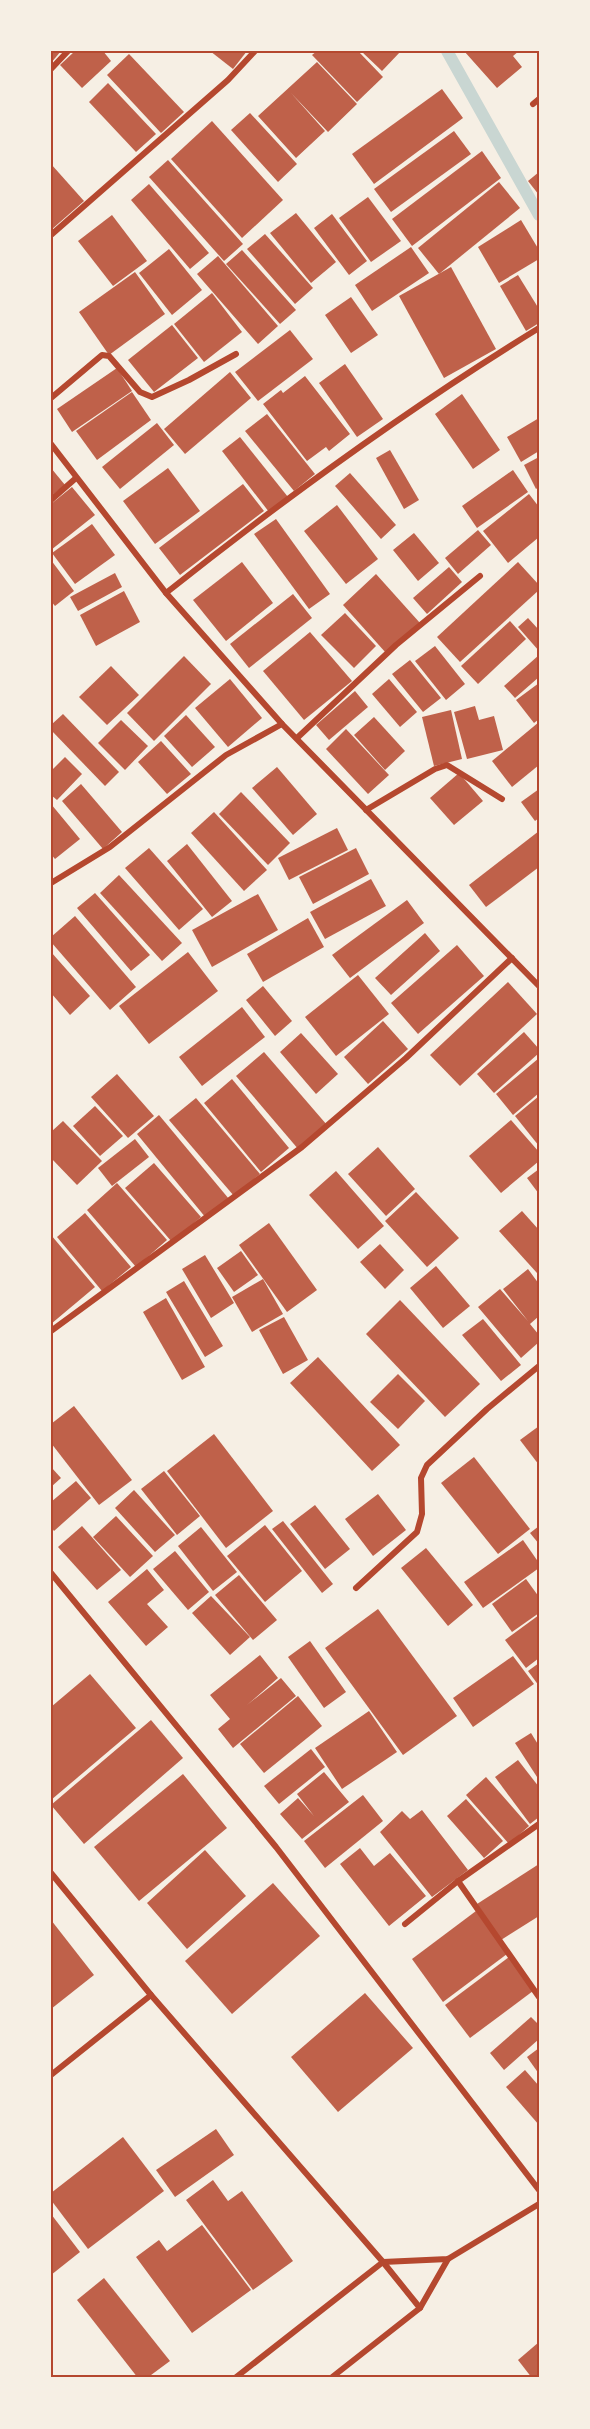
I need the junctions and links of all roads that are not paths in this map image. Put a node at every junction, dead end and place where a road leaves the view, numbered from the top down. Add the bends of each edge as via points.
1 (68, 51) edge
2 (255, 51) edge
3 (51, 69) edge
4 (539, 99) edge
5 (533, 104) dead end
6 (51, 235) edge
7 (539, 328) edge
8 (236, 354) dead end
9 (51, 398) edge
10 (51, 444) edge
11 (76, 478) junction
12 (51, 500) edge
13 (480, 576) dead end
14 (166, 593) junction
15 (282, 724) junction
16 (297, 738) junction
17 (502, 799) dead end
18 (366, 810) junction
19 (51, 883) edge
20 (512, 958) junction
21 (539, 986) edge
22 (51, 1331) edge
23 (539, 1366) edge
24 (51, 1573) edge
25 (356, 1588) dead end
26 (539, 1824) edge
27 (51, 1873) edge
28 (458, 1881) junction
29 (405, 1924) dead end
30 (151, 1995) junction
31 (539, 1997) edge
32 (51, 2075) edge
33 (539, 2190) edge
34 (539, 2204) edge
35 (448, 2259) junction
36 (383, 2262) junction
37 (420, 2308) junction
38 (235, 2378) edge
39 (331, 2378) edge

1 - 3 street
2 - 6 street via 228,80
4 - 5 street
7 - 14 street via 297,491
8 - 9 street via 152,397 140,392 109,356 102,355
10 - 11 street
11 - 12 street
11 - 14 street
13 - 16 street via 396,645
14 - 15 street
15 - 16 street
15 - 19 street via 226,755 110,847
16 - 18 street
17 - 18 street via 447,765
18 - 20 street
20 - 21 street
20 - 22 street via 406,1058 302,1147
23 - 25 street via 427,1465 421,1478 422,1514 417,1532
24 - 33 street via 276,1847
26 - 28 street
27 - 30 street
28 - 29 street
28 - 31 street
30 - 32 street
30 - 36 street
34 - 35 street
35 - 36 street
35 - 37 street
36 - 37 street
36 - 38 street
37 - 39 street

